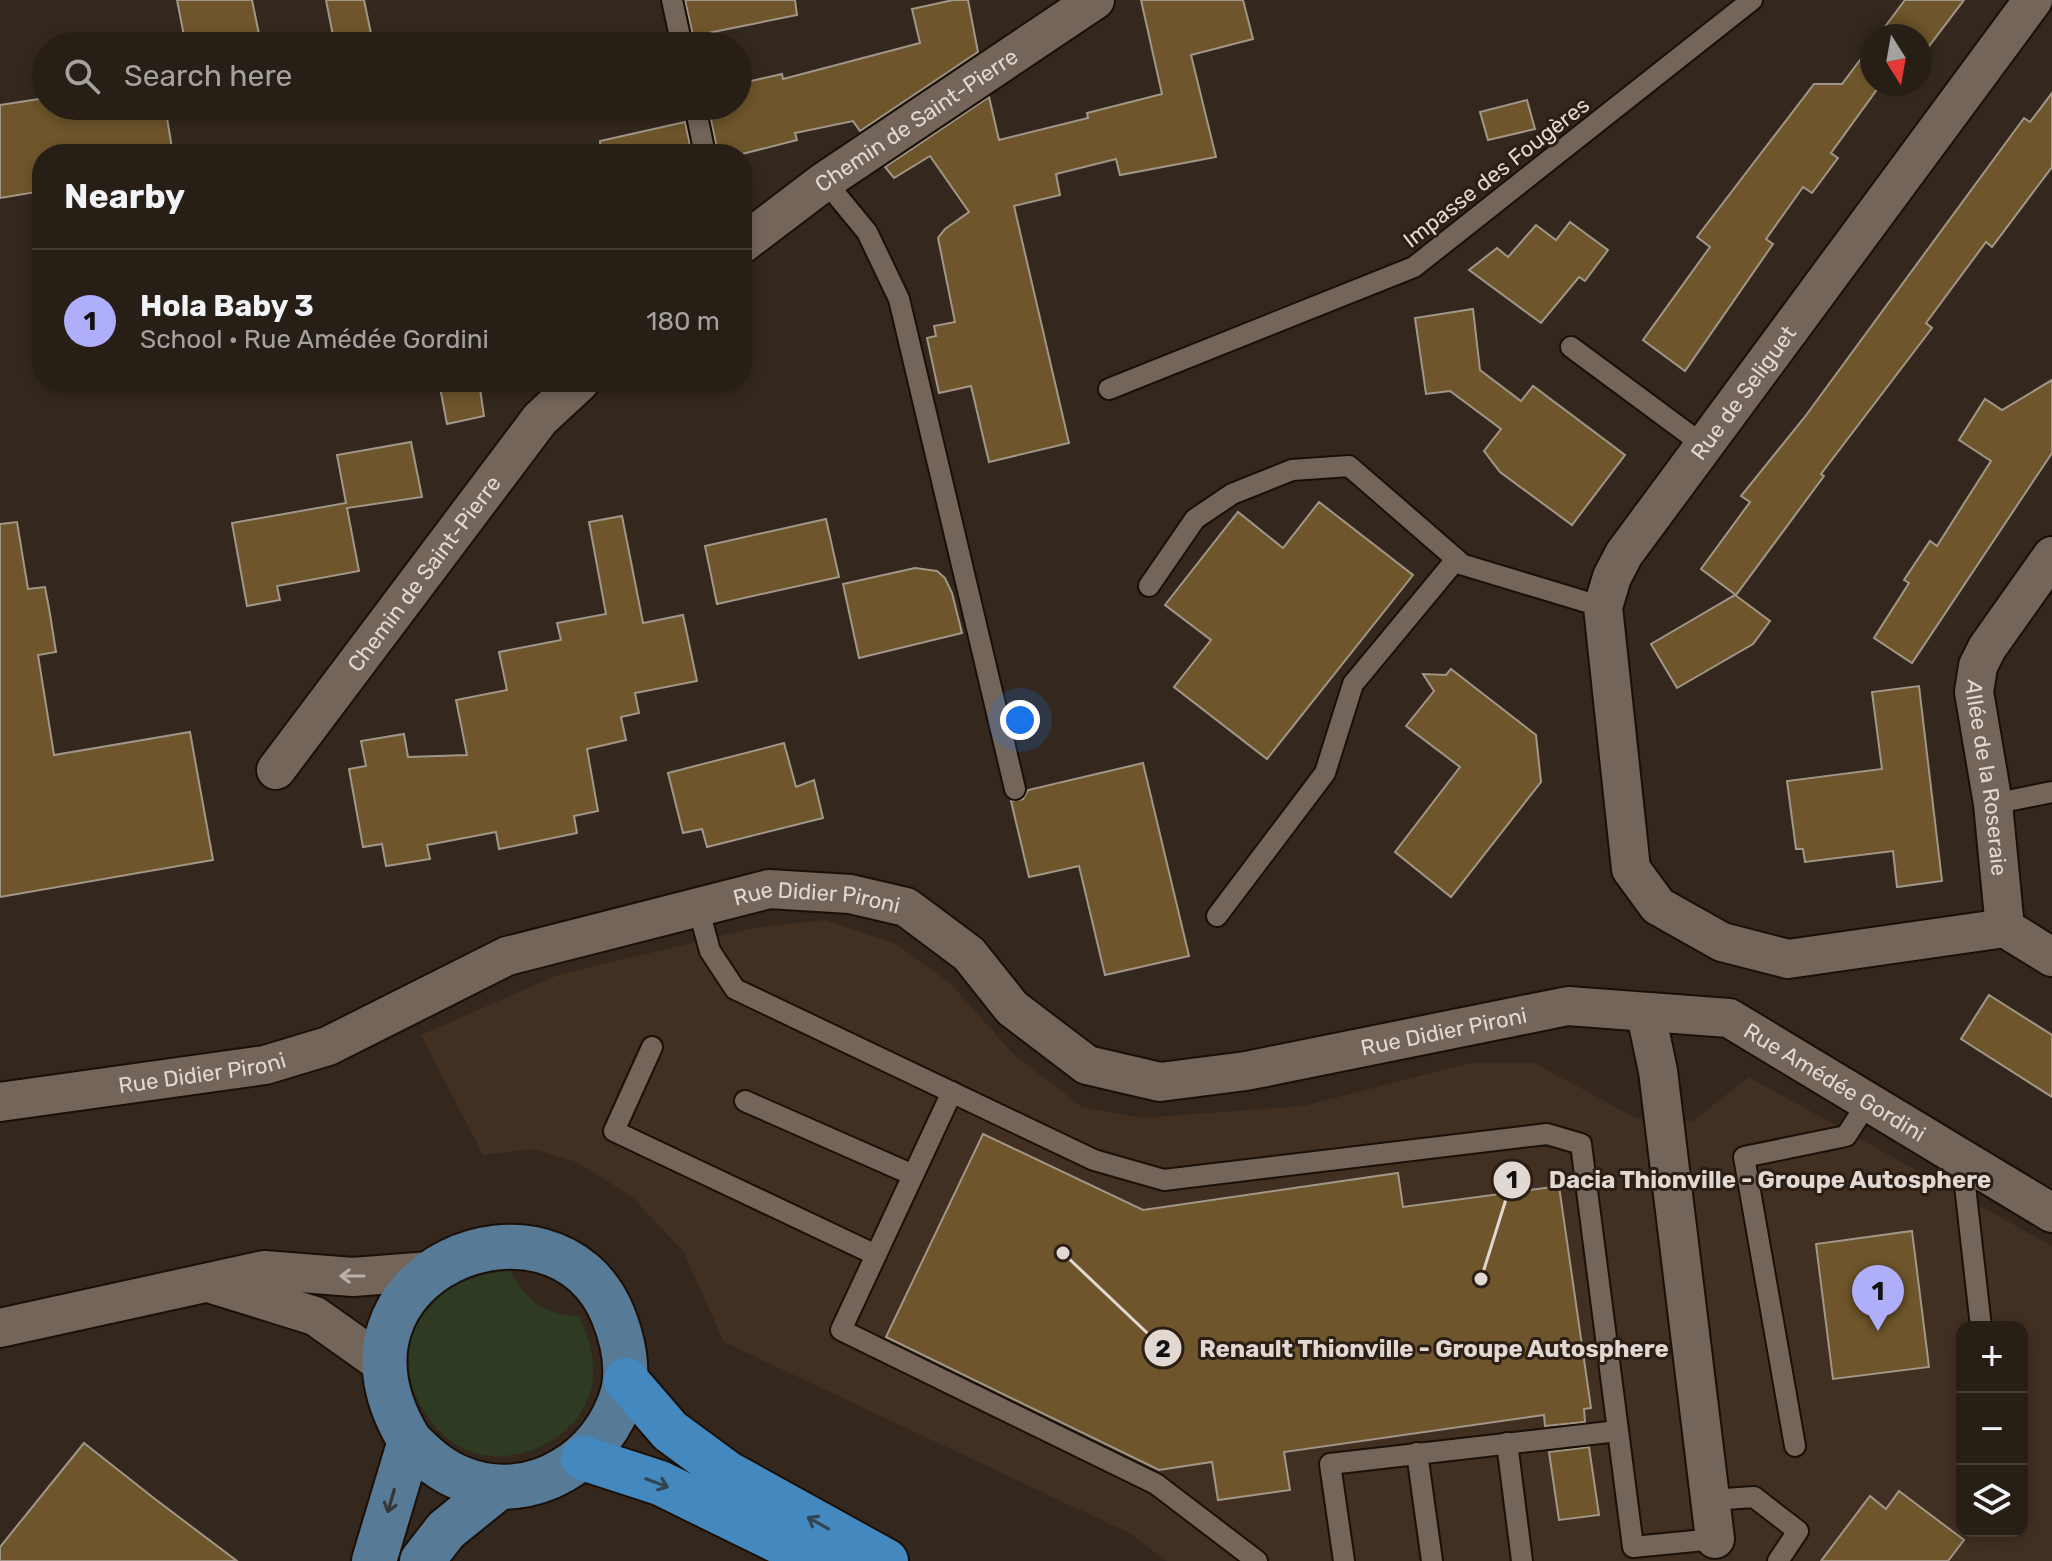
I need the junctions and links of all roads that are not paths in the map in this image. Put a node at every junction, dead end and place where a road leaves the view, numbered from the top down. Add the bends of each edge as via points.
1 (672, 0) edge
2 (1095, 0) edge
3 (1752, 0) edge
4 (2033, 0) edge
5 (679, 32) edge
6 (698, 120) edge
7 (703, 144) edge
8 (825, 181) junction
9 (752, 234) edge
10 (1571, 347) dead end
11 (1109, 389) dead end
12 (569, 392) edge
13 (1706, 447) junction
14 (2052, 556) edge
15 (1462, 564) junction
16 (1149, 586) dead end
17 (1603, 607) junction
18 (276, 770) dead end
19 (1015, 789) dead end
20 (2052, 792) edge
21 (1993, 804) junction
22 (698, 907) junction
23 (1217, 916) dead end
24 (2005, 928) junction
25 (2052, 957) edge
26 (1646, 1014) junction
27 (652, 1047) dead end
28 (952, 1092) junction
29 (745, 1101) dead end
30 (0, 1102) edge
31 (1868, 1102) junction
32 (1962, 1159) junction
33 (913, 1175) junction
34 (2052, 1213) edge
35 (876, 1255) junction
36 (430, 1271) junction
37 (212, 1284) junction
38 (1980, 1321) edge
39 (0, 1328) edge
40 (384, 1365) junction
41 (626, 1380) junction
42 (1618, 1431) junction
43 (410, 1441) junction
44 (1507, 1443) junction
45 (1795, 1446) dead end
46 (1417, 1453) junction
47 (583, 1458) junction
48 (499, 1487) junction
49 (1710, 1500) junction
50 (1715, 1539) joint
51 (1634, 1554) edge
52 (374, 1561) edge
53 (422, 1561) edge
54 (819, 1561) edge
55 (886, 1561) edge
56 (1257, 1561) edge
57 (1344, 1561) edge
58 (1432, 1561) edge
59 (1522, 1561) edge
60 (1778, 1561) edge

1 - 5 lane
2 - 8 street, Chemin de Saint-Pierre
3 - 11 lane, Impasse des Fougères via 1414,267
4 - 13 street, Rue de Seliguet
6 - 7 lane
8 - 9 street, Chemin de Saint-Pierre
8 - 19 lane via 867,232 899,299
10 - 13 lane
12 - 18 street, Chemin de Saint-Pierre via 540,419
13 - 17 street, Rue de Seliguet via 1624,554
14 - 21 street, Allée de la Roseraie via 1978,666 1974,692
15 - 16 lane via 1349,466 1292,470 1232,494 1195,519
15 - 17 lane
15 - 23 lane via 1454,562 1353,684 1325,773
17 - 24 street, Rue de Seliguet via 1631,869 1658,906 1722,942 1788,959
20 - 21 lane
21 - 24 street, Allée de la Roseraie
22 - 26 street, Rue Didier Pironi via 769,889 850,894 906,907 969,954 1012,1008 1087,1065 1160,1082 1246,1071 1568,1006
22 - 28 lane via 710,951 735,989
22 - 30 street, Rue Didier Pironi via 507,956 304,1055
24 - 25 street
26 - 31 street, Rue Amédée Gordini via 1729,1018
26 - 49 street via 1658,1071
27 - 35 lane via 614,1131
28 - 33 lane
28 - 42 lane via 1094,1160 1164,1180 1547,1134 1581,1144
29 - 33 lane
31 - 32 street, Rue Amédée Gordini
31 - 45 lane via 1846,1136 1744,1157
32 - 34 street, Rue Amédée Gordini
32 - 38 lane
33 - 35 lane
35 - 56 lane via 841,1330 1156,1484
36 -> 37 street via 353,1277 264,1270
36 - 40 main road via 396,1313
36 - 41 main road via 465,1252 505,1245 545,1252 581,1272 608,1302 623,1340
37 - 39 street
37 - 40 street via 315,1316
40 - 43 main road via 386,1392
41 - 47 main road via 604,1436
55 -> 41 highway via 727,1473 670,1431
42 - 44 lane
42 - 51 lane
43 - 48 main road via 435,1465 465,1480
43 -> 52 main road
44 - 46 lane
44 - 59 lane
46 - 57 lane via 1330,1464
46 - 58 lane
47 - 48 main road via 558,1475 529,1485
47 -> 54 highway via 660,1483
48 - 53 main road via 446,1530
49 - 50 street
49 - 60 lane via 1754,1497 1798,1531
50 - 51 lane

